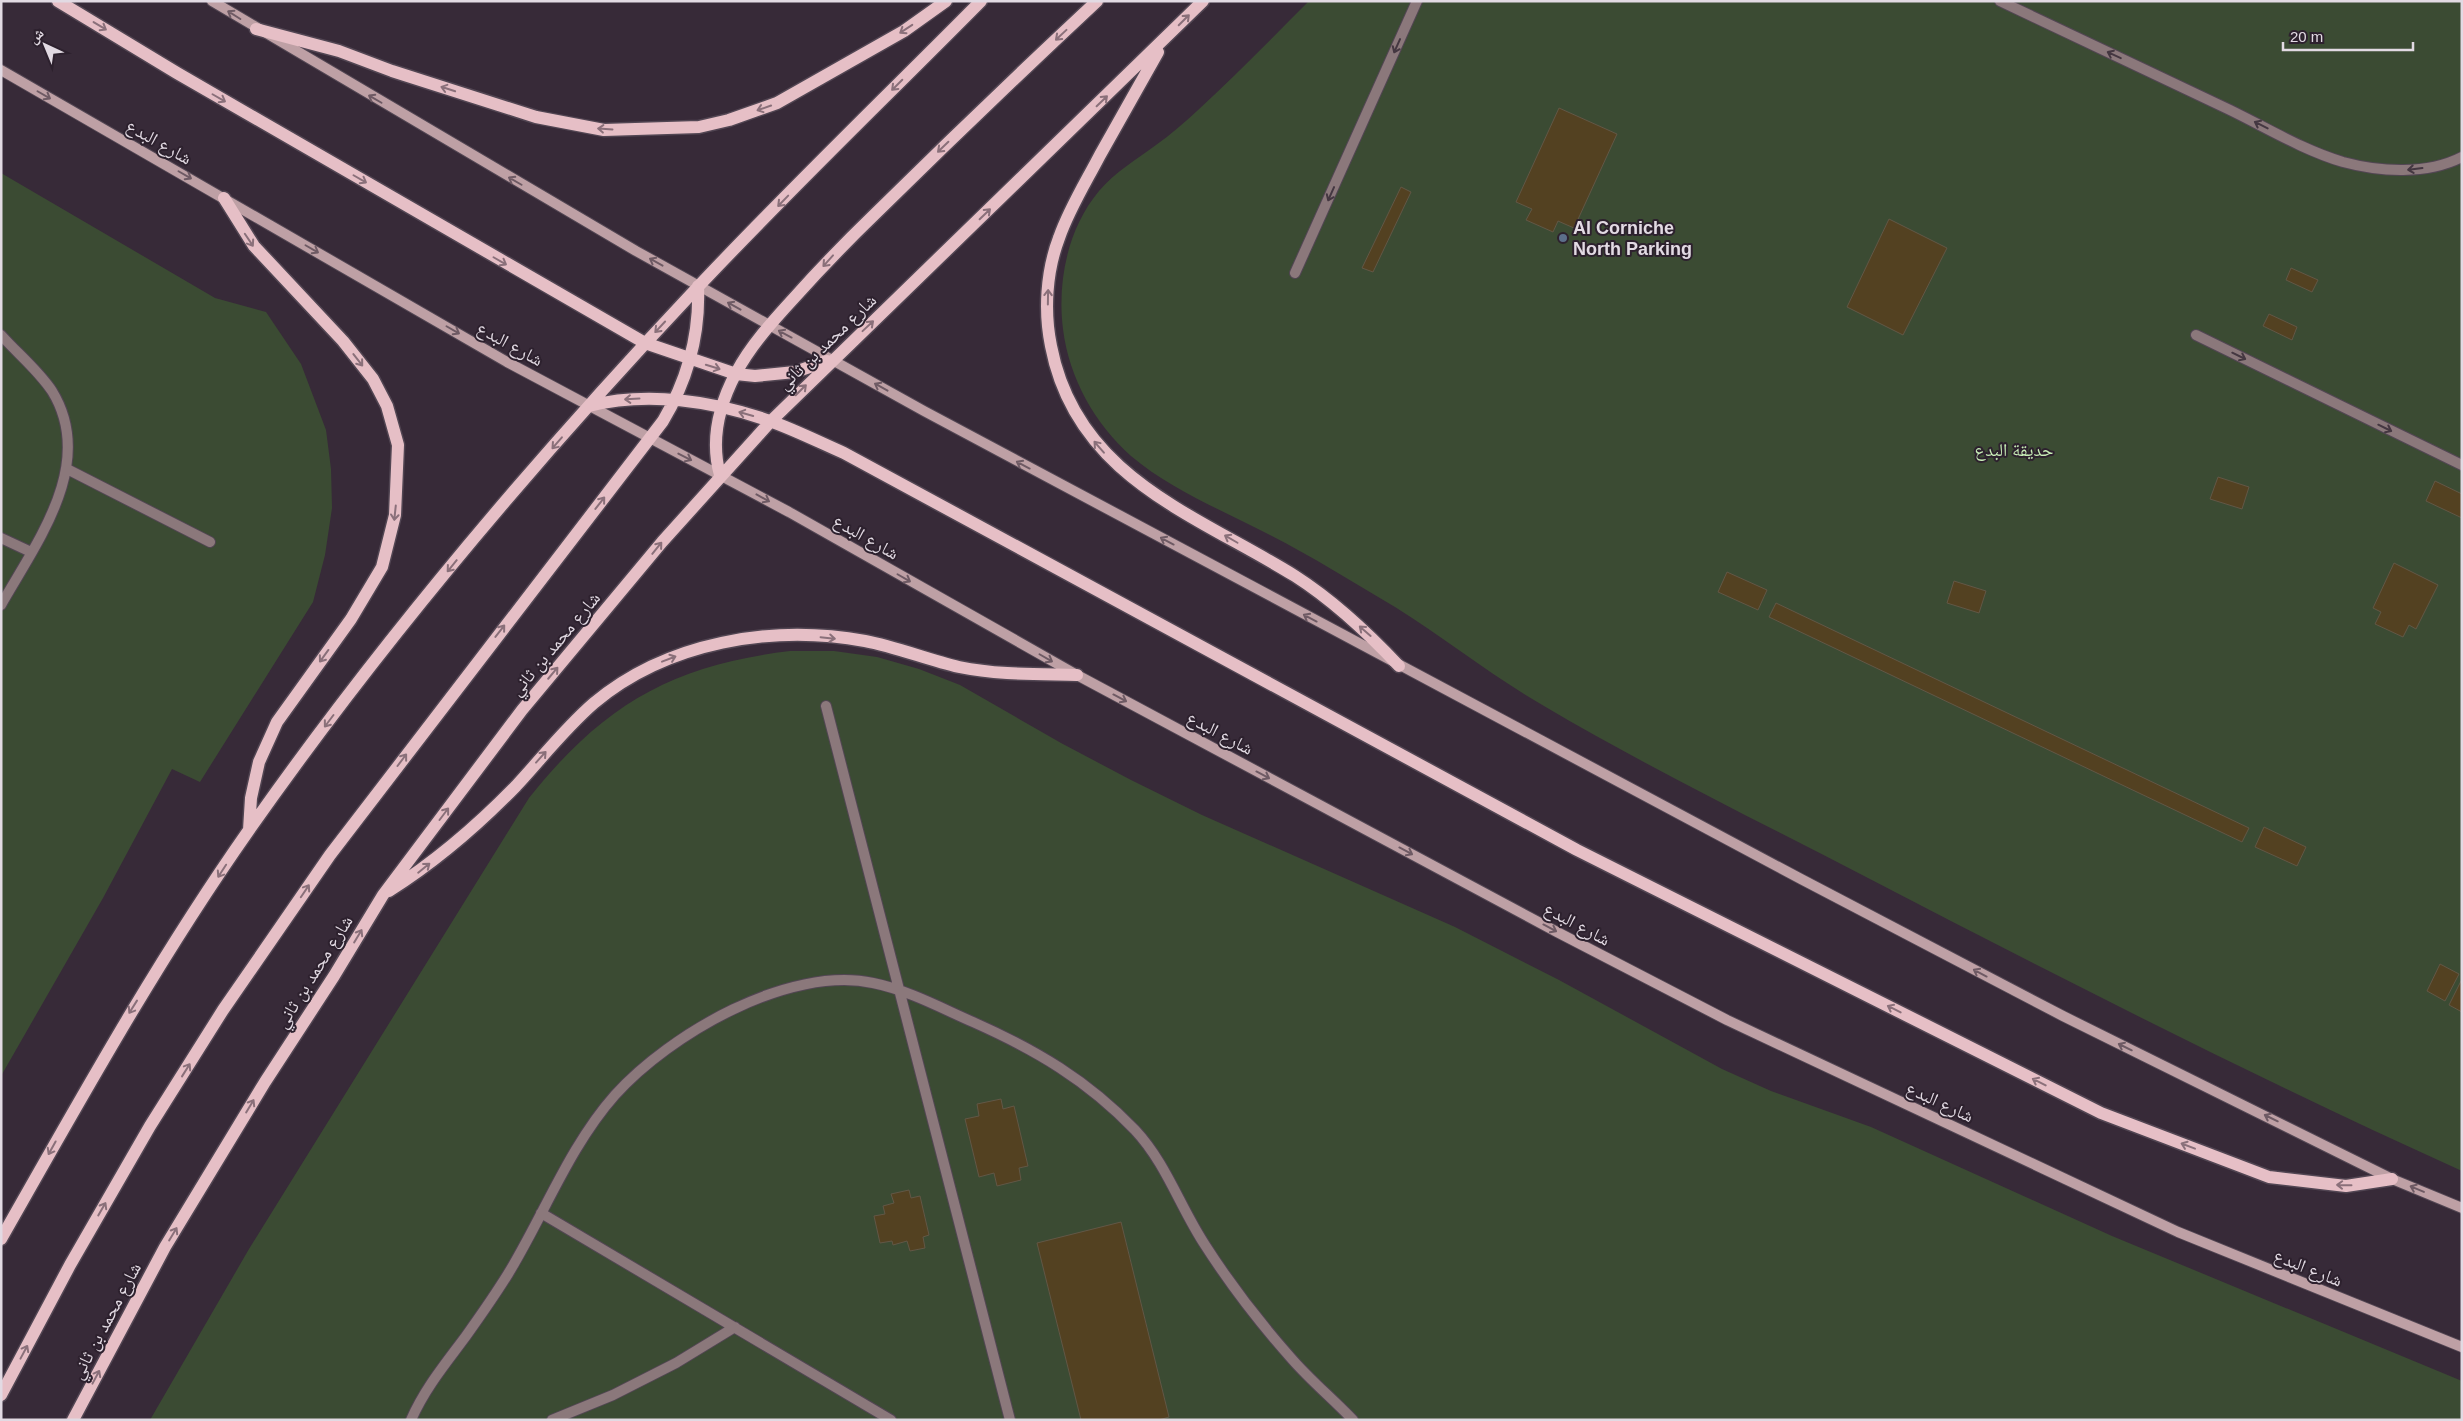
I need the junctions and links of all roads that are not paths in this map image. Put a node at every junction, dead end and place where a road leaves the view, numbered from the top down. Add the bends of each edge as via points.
1 (58, 1) edge
2 (212, 1) edge
3 (946, 1) edge
4 (981, 1) edge
5 (1097, 1) edge
6 (1203, 1) edge
7 (1417, 1) edge
8 (2000, 1) edge
9 (256, 29) junction
10 (1165, 39) junction
11 (1, 70) edge
12 (2462, 157) edge
13 (224, 198) junction
14 (1295, 273) dead end
15 (698, 286) junction
16 (769, 326) junction
17 (1, 335) edge
18 (2196, 335) dead end
19 (646, 343) junction
20 (690, 360) junction
21 (832, 360) junction
22 (736, 374) junction
23 (675, 400) junction
24 (589, 406) junction
25 (721, 408) junction
26 (770, 421) junction
27 (651, 439) junction
28 (2462, 465) edge
29 (67, 469) junction
30 (720, 475) junction
31 (1, 538) edge
32 (210, 542) dead end
33 (31, 552) junction
34 (1, 606) edge
35 (1399, 666) junction
36 (1077, 675) junction
37 (826, 706) dead end
38 (249, 830) junction
39 (383, 895) junction
40 (900, 990) junction
41 (2392, 1179) junction
42 (2462, 1208) edge
43 (541, 1213) junction
44 (1, 1239) edge
45 (735, 1327) junction
46 (2462, 1348) edge
47 (1, 1395) edge
48 (73, 1420) edge
49 (410, 1420) edge
50 (552, 1420) edge
51 (892, 1420) edge
52 (1010, 1420) edge
53 (1353, 1420) edge

1 -> 19 main road
9 -> 2 main road
3 -> 9 main road via 904,31 777,103 699,127 604,130 536,117 339,51
4 -> 15 main road
5 -> 16 main road via 832,256
10 -> 6 main road, شارع محمد بن ثاني
7 -> 14 street
12 -> 8 street via 2450,163 2411,170 2383,169 2345,162 2309,150
15 -> 9 main road
21 -> 10 main road, شارع محمد بن ثاني
35 -> 10 main road via 1344,613 1296,578 1140,485 1106,455 1083,428 1060,383 1047,329 1048,284 1058,239 1081,190
11 -> 13 main road, شارع البدع
13 -> 24 main road, شارع البدع
13 -> 38 main road via 254,246 343,341 373,379 386,406 398,446 395,515 382,567 351,619 277,722 259,762 251,798
16 -> 15 main road
15 -> 19 main road
15 - 20 main road via 698,323
21 -> 16 main road
16 - 22 main road
17 - 29 street via 36,370 53,394 68,444
18 -> 28 street
19 - 20 main road
19 - 24 main road
20 -> 22 main road
20 - 23 main road
21 - 22 main road via 775,375
26 -> 21 main road, شارع محمد بن ثاني
35 -> 21 main road
22 - 25 main road
23 -> 24 main road via 632,398
23 - 25 main road
23 - 27 main road
24 - 27 main road, شارع البدع
24 -> 38 main road via 482,529 370,667
26 -> 25 main road
25 - 30 main road via 715,443
26 - 30 main road, شارع محمد بن ثاني
41 -> 26 main road via 2346,1186 2269,1176 2101,1113 1576,850 844,453
27 -> 30 main road, شارع البدع
47 -> 27 main road via 70,1265 150,1126 223,1010 330,855
29 - 32 street
29 - 33 street via 62,493
30 -> 36 main road, شارع البدع
39 -> 30 main road, شارع محمد بن ثاني via 522,710
31 - 33 street
33 - 34 street
41 -> 35 main road via 2063,1016
39 -> 36 main road via 420,872 472,827 594,704 622,682 653,665 683,654 738,639 808,636 865,641 960,667 999,673
36 -> 46 main road, شارع البدع via 1727,1020 2178,1232
37 - 40 street
38 -> 44 main road via 121,1026
48 -> 39 main road, شارع محمد بن ثاني via 165,1247
40 - 43 street via 870,982 822,982 758,999 687,1034 616,1094 587,1130
40 - 52 street
40 - 53 street via 1043,1056 1094,1092 1134,1129 1162,1167 1221,1269 1292,1359
42 -> 41 main road
43 - 45 street
43 - 49 street via 493,1297 436,1375
45 - 50 street via 676,1364 614,1395
45 - 51 street

